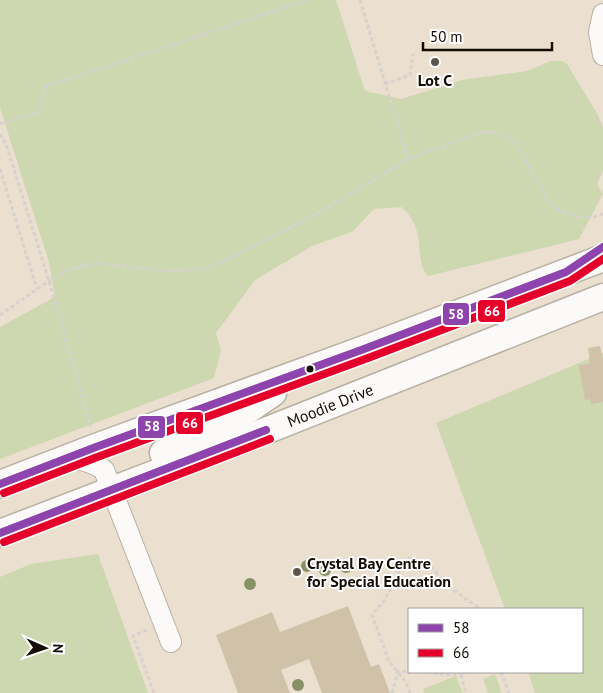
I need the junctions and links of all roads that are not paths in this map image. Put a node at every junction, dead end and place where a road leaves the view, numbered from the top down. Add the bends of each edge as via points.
1 (603, 14) edge
2 (603, 55) edge
3 (603, 247) edge
4 (603, 258) edge
5 (566, 272) junction
6 (603, 297) edge
7 (309, 370) junction
8 (67, 458) junction
9 (0, 484) edge
10 (113, 490) junction
11 (0, 533) edge
12 (171, 642) dead end

1 - 2 street via 599,32
3 - 5 main road
4 - 5 main road
5 - 7 main road
6 - 10 main road, Moodie Drive
7 - 8 main road
7 - 10 main road via 229,423 142,460 116,480
8 - 9 main road
8 - 10 street via 97,465 104,470
10 - 11 main road, Moodie Drive
10 - 12 street

